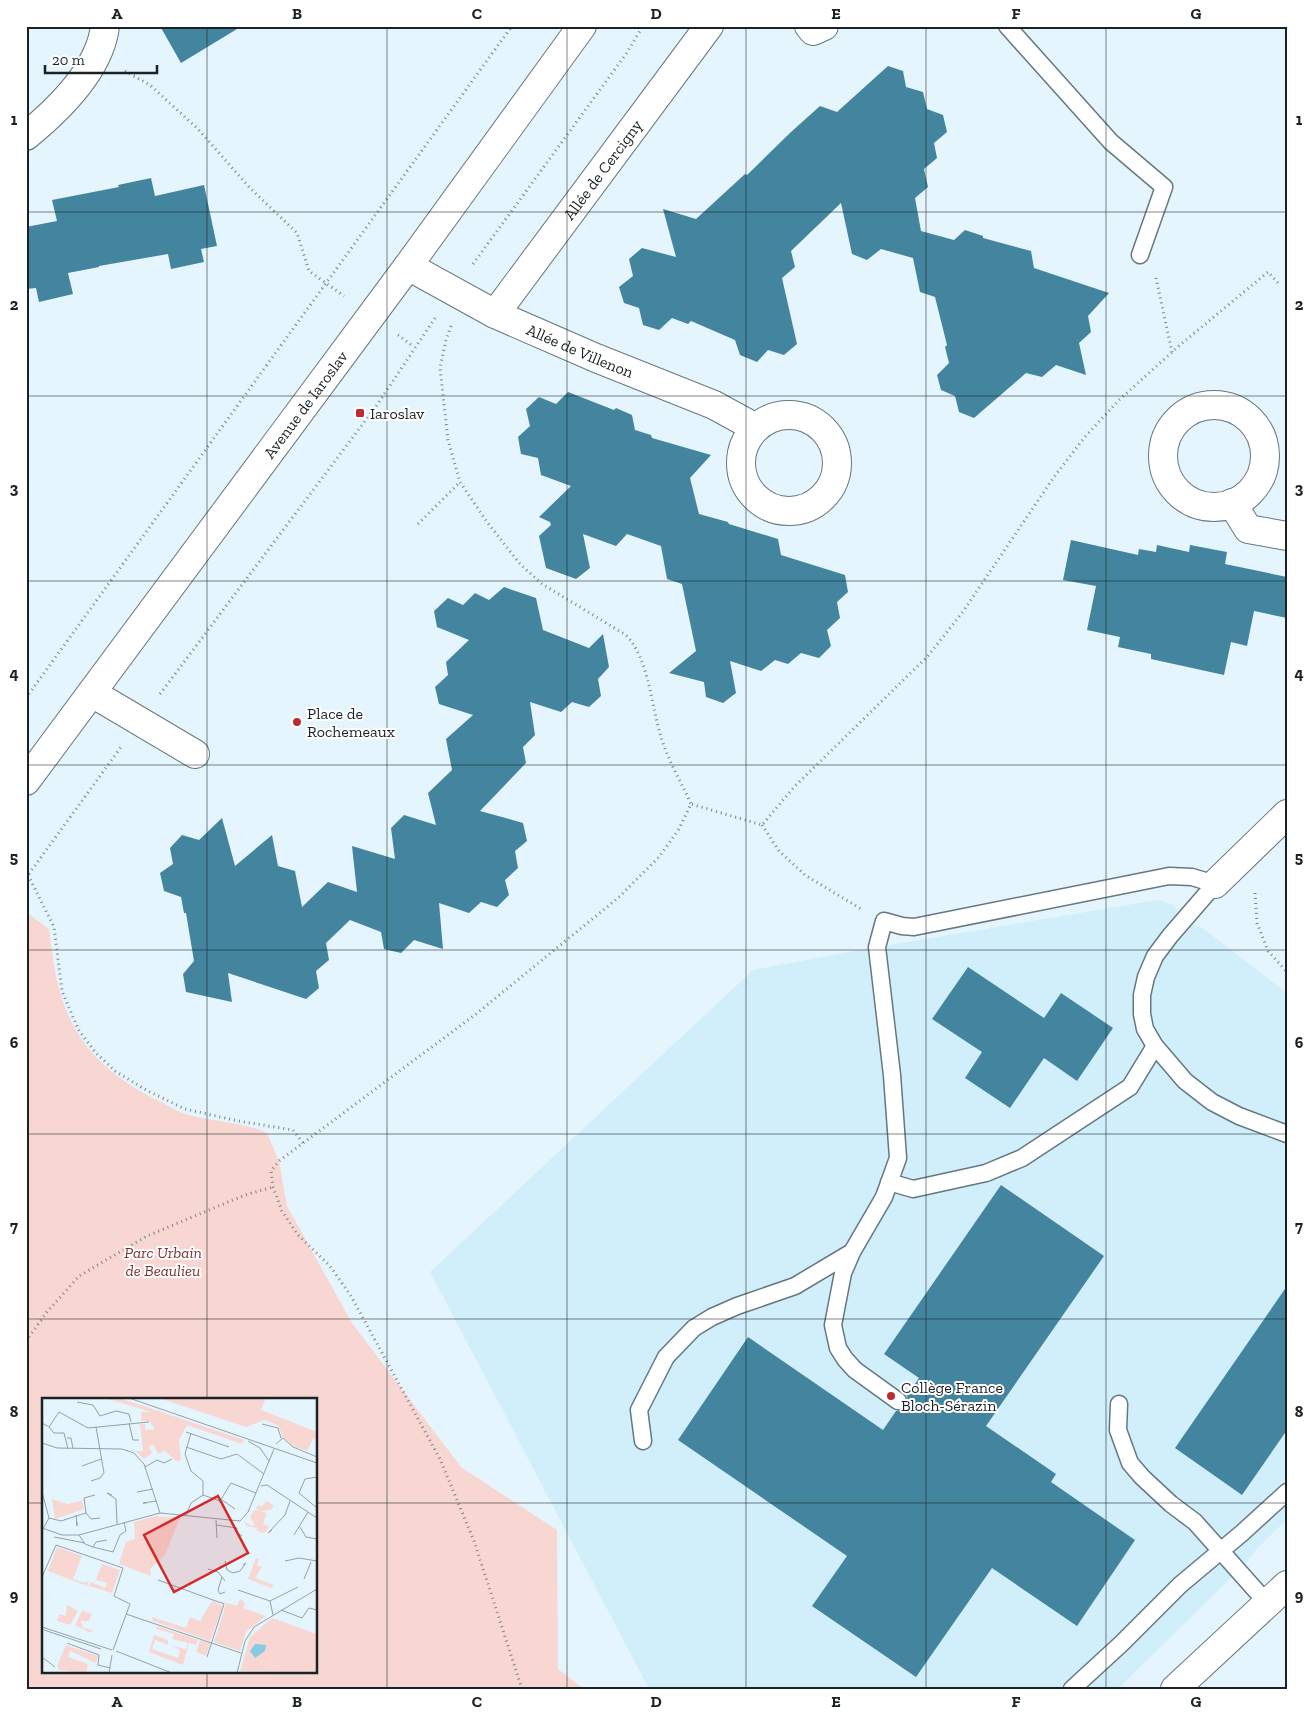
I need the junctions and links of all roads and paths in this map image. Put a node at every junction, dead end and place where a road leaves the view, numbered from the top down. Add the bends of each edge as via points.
1 (105, 26) edge
2 (512, 26) edge
3 (582, 26) edge
4 (643, 26) edge
5 (710, 26) edge
6 (809, 26) edge
7 (824, 26) edge
8 (1007, 26) edge
9 (96, 55) junction
10 (26, 136) edge
11 (1140, 255) dead end
12 (408, 266) junction
13 (1156, 278) dead end
14 (326, 283) junction
15 (1280, 285) dead end
16 (457, 294) junction
17 (495, 314) junction
18 (371, 316) junction
19 (414, 346) junction
20 (1172, 353) junction
21 (756, 428) dead end
22 (460, 482) junction
23 (1232, 503) dead end
24 (418, 524) dead end
25 (1287, 536) edge
26 (92, 694) junction
27 (26, 698) edge
28 (139, 721) junction
29 (195, 754) dead end
30 (29, 770) edge
31 (691, 804) junction
32 (1287, 814) edge
33 (762, 825) junction
34 (1236, 864) junction
35 (27, 877) edge
36 (1214, 884) junction
37 (884, 921) junction
38 (1287, 972) edge
39 (1155, 1046) junction
40 (1287, 1134) edge
41 (303, 1144) junction
42 (889, 1182) junction
43 (273, 1187) junction
44 (852, 1252) junction
45 (26, 1341) edge
46 (898, 1401) dead end
47 (1119, 1404) dead end
48 (643, 1441) dead end
49 (1287, 1492) edge
50 (1221, 1551) junction
51 (1287, 1585) edge
52 (1267, 1603) junction
53 (522, 1689) edge
54 (1072, 1689) edge
55 (1175, 1689) edge

1 - 9 street
2 - 14 path
3 - 12 street, Avenue de Iaroslav
4 - 16 path
5 - 17 street, Allée de Cercigny
6 - 7 street via 813,31
8 - 11 lane via 1110,142 1164,187
9 - 10 street via 77,87
9 - 14 path via 150,85 198,129 250,188 297,233 309,271
12 - 16 street, Allée de Villenon
12 - 18 street, Avenue de Iaroslav
13 - 20 path
14 - 18 path
14 - 27 path
15 - 20 path via 1268,272
16 - 17 street, Allée de Villenon
16 - 19 path
16 - 22 path via 440,368 448,440
17 - 21 street, Allée de Villenon via 714,406
18 - 19 path
18 - 26 street, Avenue de Iaroslav
19 - 28 path via 377,405
20 - 33 path via 1119,400 1084,438 928,657 795,786
22 - 24 path
22 - 31 path via 520,564 542,584 633,642 645,674 661,738
23 - 25 street via 1248,529
26 - 28 street
26 - 30 street, Avenue de Iaroslav
28 - 29 street
28 - 35 path
31 - 33 path
31 - 41 path via 679,829 659,856 618,898 476,1014
32 - 34 street
33 - 37 path via 779,850 805,875
34 - 36 street
34 - 38 path via 1254,891 1257,923 1268,952
35 - 41 path via 54,927 62,990 78,1029 95,1052 115,1071 185,1109 293,1130
36 - 37 lane via 1192,877 1169,876 914,927
36 - 39 lane via 1170,936 1146,977 1142,1014 1145,1029
37 - 42 lane via 877,947 898,1158
39 - 40 lane via 1185,1082 1212,1102
39 - 42 lane via 1130,1087 1022,1158 986,1173 913,1189
41 - 43 path via 271,1171
42 - 44 lane via 884,1197
43 - 45 path via 245,1195 147,1236 79,1276
43 - 53 path via 296,1234 330,1266 351,1296 440,1459 474,1541
44 - 46 lane via 842,1273 833,1325 838,1348 855,1370
44 - 48 lane via 795,1286 737,1306 694,1328 666,1356 639,1410
47 - 50 lane via 1118,1430 1130,1463 1171,1504 1195,1522
49 - 50 lane
50 - 52 lane
50 - 54 lane via 1180,1585
51 - 52 street
52 - 55 street

